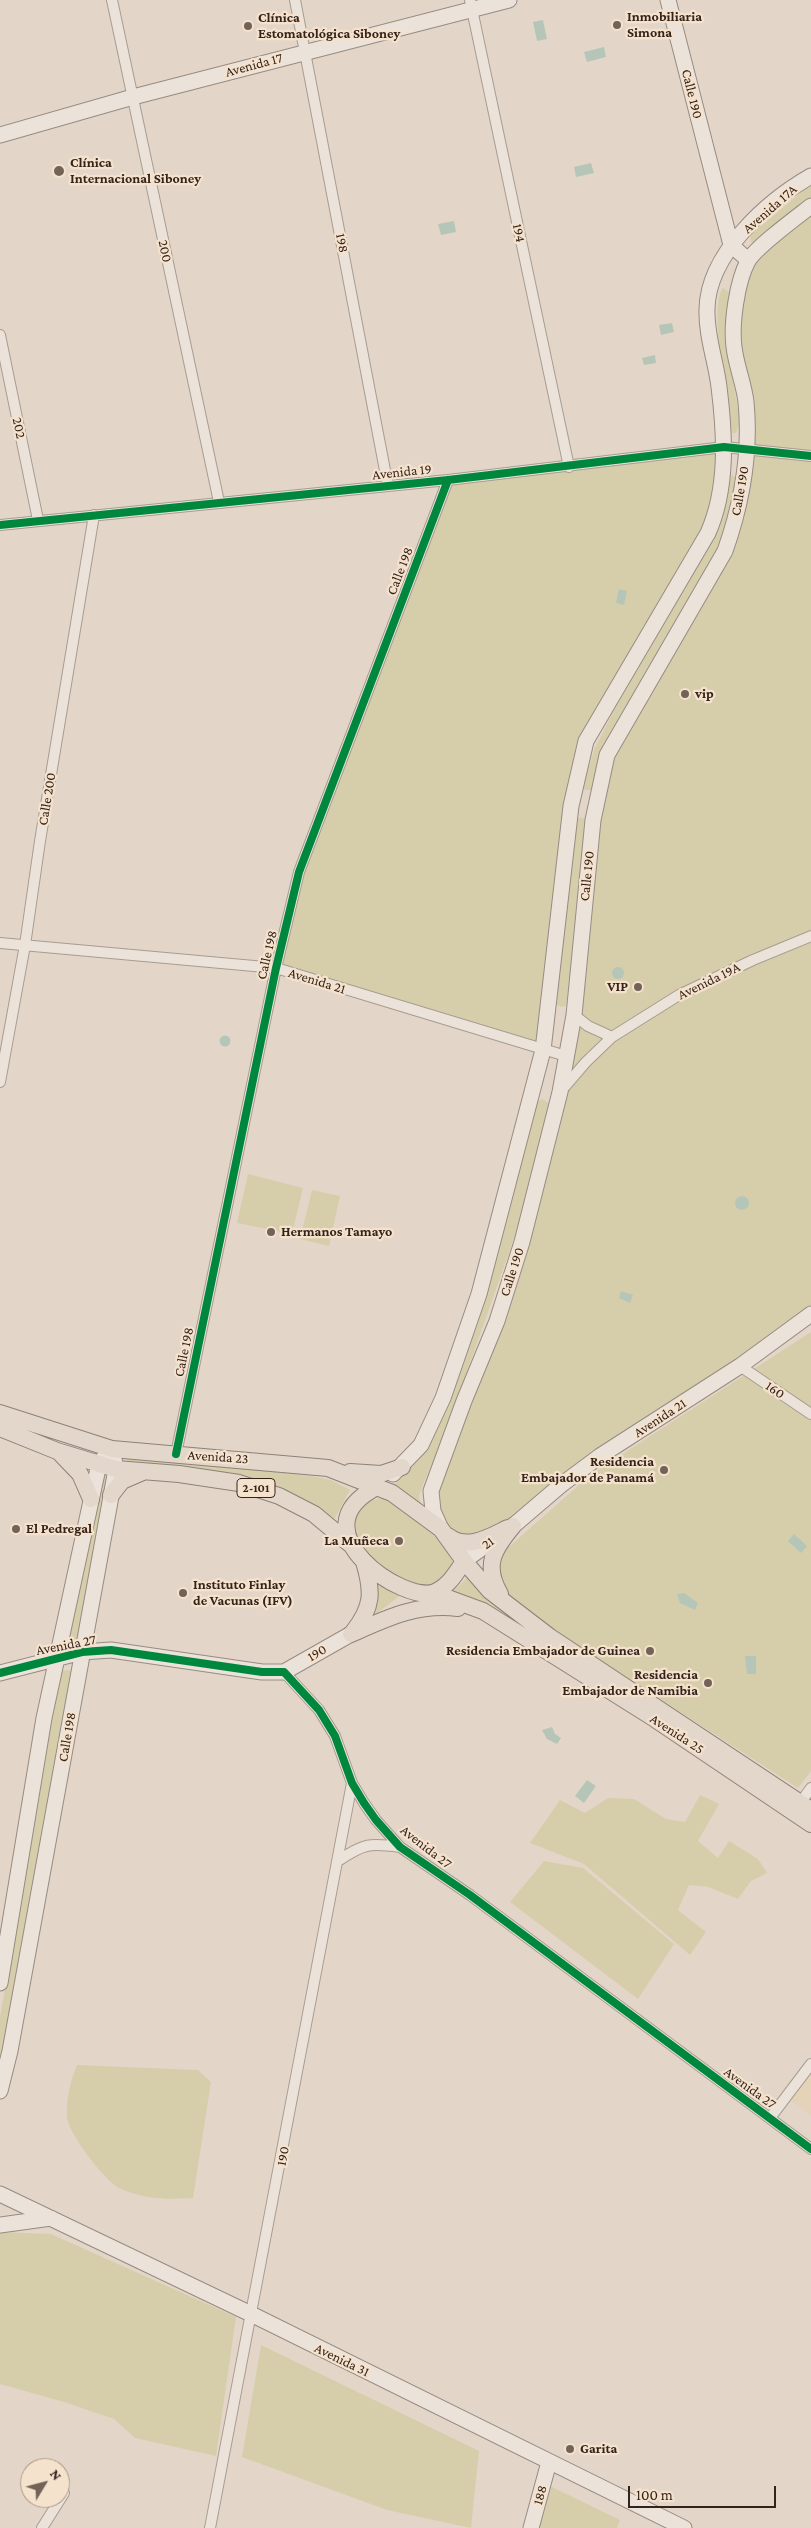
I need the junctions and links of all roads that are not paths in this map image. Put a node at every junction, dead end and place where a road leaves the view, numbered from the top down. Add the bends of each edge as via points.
1 (112, 0) edge
2 (295, 0) edge
3 (509, 0) edge
4 (668, 0) edge
5 (471, 5) edge
6 (306, 51) junction
7 (132, 97) junction
8 (0, 135) edge
9 (811, 176) edge
10 (811, 206) edge
11 (731, 245) junction
12 (748, 260) junction
13 (0, 335) edge
14 (724, 447) junction
15 (746, 449) junction
16 (809, 456) edge
17 (569, 467) junction
18 (448, 480) junction
19 (388, 486) junction
20 (219, 502) junction
21 (94, 515) junction
22 (38, 520) junction
23 (0, 525) edge
24 (572, 806) junction
25 (596, 808) junction
26 (811, 936) edge
27 (0, 943) edge
28 (25, 945) junction
29 (276, 968) junction
30 (548, 1010) junction
31 (574, 1015) junction
32 (612, 1037) junction
33 (543, 1050) junction
34 (566, 1056) junction
35 (0, 1082) edge
36 (535, 1087) junction
37 (560, 1092) junction
38 (811, 1314) edge
39 (740, 1366) junction
40 (0, 1414) edge
41 (811, 1414) edge
42 (0, 1428) edge
43 (112, 1449) junction
44 (57, 1451) junction
45 (176, 1454) junction
46 (99, 1464) junction
47 (402, 1467) junction
48 (328, 1468) junction
49 (116, 1469) junction
50 (147, 1471) junction
51 (377, 1487) junction
52 (111, 1495) junction
53 (91, 1499) junction
54 (513, 1526) junction
55 (445, 1532) junction
56 (350, 1544) junction
57 (464, 1561) junction
58 (364, 1562) junction
59 (427, 1593) junction
60 (508, 1606) junction
61 (483, 1611) junction
62 (351, 1634) junction
63 (82, 1652) junction
64 (56, 1658) junction
65 (284, 1672) junction
66 (0, 1673) edge
67 (352, 1783) junction
68 (811, 1788) edge
69 (806, 1806) edge
70 (811, 1824) edge
71 (400, 1847) junction
72 (338, 1861) junction
73 (0, 1983) edge
74 (811, 2064) edge
75 (0, 2091) edge
76 (770, 2118) junction
77 (811, 2149) edge
78 (0, 2194) edge
79 (52, 2218) junction
80 (0, 2225) edge
81 (253, 2315) junction
82 (549, 2462) junction
83 (55, 2508) edge
84 (42, 2528) edge
85 (210, 2528) edge
86 (531, 2528) edge
87 (684, 2528) edge

1 - 7 street, 200
2 - 6 street, 198
3 - 5 main road, Avenida 17
4 - 11 main road, Calle 190
5 - 6 main road, Avenida 17
5 - 17 street, 194
6 - 7 main road, Avenida 17
6 - 19 street, 198
7 - 8 main road, Avenida 17
7 - 20 street, 200
9 - 11 main road, Avenida 17A via 777,199
10 - 12 main road, Avenida 17A
11 - 12 main road
11 - 14 main road, Calle 190 via 708,294 707,308
12 - 15 main road, Calle 190 via 735,312 734,346 746,402
13 - 22 street, 202
14 - 15 street, Avenida 19
14 - 17 street, Avenida 19
14 - 24 main road, Calle 190 via 721,491 708,533 586,741
15 - 16 street, Avenida 19
15 - 25 main road, Calle 190 via 744,485 725,551 607,755
17 - 18 street, Avenida 19
18 - 19 street, Avenida 19
18 - 29 street, Calle 198 via 299,872
19 - 20 street, Avenida 19
20 - 21 street, Avenida 19
21 - 22 street, Avenida 19
21 - 28 street, Calle 200
22 - 23 street, Avenida 19
24 - 25 main road
24 - 30 main road, Calle 190
25 - 31 main road, Calle 190
26 - 32 street, Avenida 19A via 679,995
27 - 28 street, Avenida 21
28 - 29 street, Avenida 21
28 - 35 street, Calle 200
29 - 33 street, Avenida 21
29 - 45 street, Calle 198
30 - 31 main road
30 - 33 main road, Calle 190
31 - 32 street via 588,1026
31 - 34 main road, Calle 190
32 - 37 street, Avenida 19A
33 - 34 street, Avenida 21
33 - 36 main road, Calle 190
34 - 37 main road, Calle 190
36 - 37 main road
36 - 47 main road, Calle 190 via 479,1294 443,1398 421,1445
37 - 55 main road, Calle 190 via 522,1242 497,1321 431,1491 433,1511
38 - 39 main road, Avenida 21
39 - 41 street, 160
39 - 54 main road, Avenida 21 via 600,1456
40 - 43 main road, Avenida 23 / 2-101
42 - 44 main road, Avenida 23 / 2-101
43 - 45 main road, Avenida 23 / 2-101
43 - 46 main road, Calle 198
43 - 49 main road, Calle 198
44 - 46 main road, Avenida 23 / 2-101
44 - 53 main road via 80,1474
45 - 48 main road, Avenida 23 / 2-101
46 - 49 main road, Avenida 23 / 2-101
46 - 53 main road, Calle 198
47 - 48 main road via 381,1474
47 - 51 main road, Calle 190
48 - 51 main road, Avenida 23 / 2-101
49 - 50 main road, Avenida 23 / 2-101
49 - 52 main road, Calle 198
50 - 52 main road via 122,1481
50 - 56 main road, Avenida 23 / 2-101 via 222,1479 279,1496 314,1514
51 - 55 main road via 392,1493
51 - 56 main road via 365,1494 347,1514
52 - 63 main road, Calle 198
53 - 64 main road, Calle 198
54 - 55 main road via 491,1537 467,1543 455,1542
54 - 57 main road, 21
54 - 60 main road via 496,1549 491,1568 495,1586
55 - 57 main road
56 - 58 main road
57 - 59 main road via 452,1579
57 - 60 main road, Avenida 25
58 - 59 main road via 390,1581
58 - 62 main road via 370,1596 366,1616
59 - 61 main road, Avenida 25
59 - 62 main road
60 - 69 main road, Avenida 25
61 - 62 main road via 426,1607 400,1612
61 - 70 main road, Avenida 25 via 655,1719
62 - 65 main road, 190
63 - 64 main road, Avenida 27
63 - 65 main road, Avenida 27 via 111,1650 262,1672
63 - 75 main road, Calle 198
64 - 66 main road, Avenida 27
64 - 73 main road, Calle 198
65 - 67 street, Avenida 27 via 319,1710 334,1736
67 - 71 street, Avenida 27 via 376,1820
67 - 72 street, 190
68 - 69 street
71 - 72 street, Avenida 27 via 370,1843
71 - 76 street, Avenida 27
72 - 81 street, 190
74 - 76 street
76 - 77 street, Avenida 27
78 - 79 main road, Avenida 31
79 - 80 main road
79 - 81 main road, Avenida 31
81 - 82 main road, Avenida 31
81 - 85 street, 190
82 - 86 main road, 188
82 - 87 main road, Avenida 31
83 - 84 street

